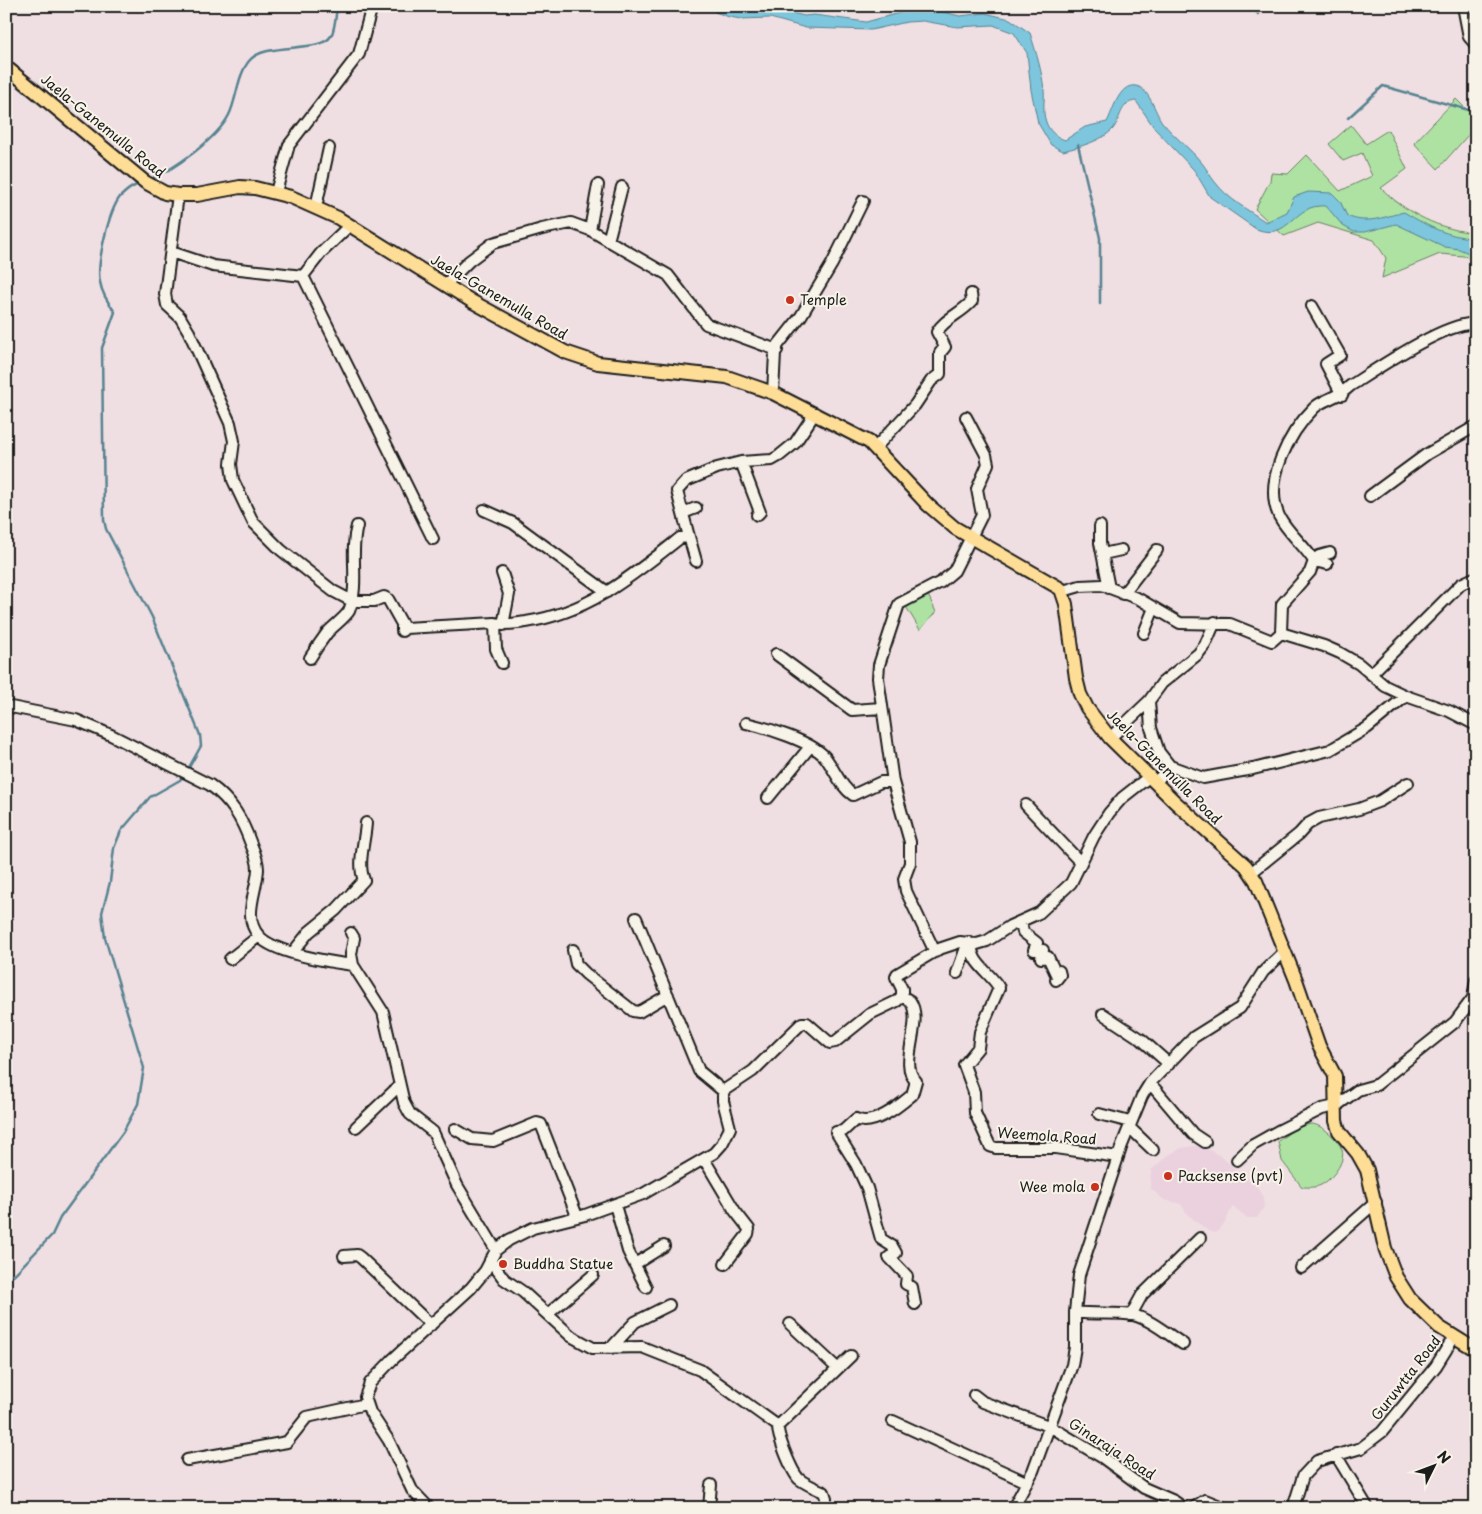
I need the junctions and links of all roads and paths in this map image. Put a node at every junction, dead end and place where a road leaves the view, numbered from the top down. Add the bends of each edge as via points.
1 (372, 6) edge
2 (1463, 6) edge
3 (1476, 45) edge
4 (6, 67) edge
5 (329, 148) dead end
6 (598, 185) dead end
7 (622, 187) dead end
8 (276, 192) junction
9 (178, 195) junction
10 (863, 200) dead end
11 (316, 207) junction
12 (350, 225) junction
13 (590, 230) junction
14 (608, 241) junction
15 (171, 252) junction
16 (303, 276) junction
17 (446, 285) junction
18 (971, 294) dead end
19 (1312, 306) dead end
20 (1476, 324) edge
21 (777, 350) junction
22 (773, 393) junction
23 (1342, 395) junction
24 (814, 414) junction
25 (966, 417) dead end
26 (1476, 426) edge
27 (876, 447) junction
28 (741, 462) junction
29 (1370, 496) dead end
30 (696, 508) dead end
31 (484, 510) dead end
32 (683, 513) junction
33 (757, 515) dead end
34 (357, 526) dead end
35 (1100, 526) dead end
36 (688, 533) junction
37 (970, 537) junction
38 (434, 539) dead end
39 (1121, 550) dead end
40 (1157, 550) dead end
41 (1330, 553) dead end
42 (1103, 554) junction
43 (696, 561) dead end
44 (1314, 561) junction
45 (1327, 564) dead end
46 (502, 573) dead end
47 (1476, 576) edge
48 (1109, 588) junction
49 (1062, 591) junction
50 (607, 592) junction
51 (1123, 594) junction
52 (352, 600) junction
53 (1154, 608) junction
54 (1215, 622) junction
55 (499, 624) junction
56 (1144, 633) dead end
57 (1281, 633) junction
58 (776, 654) dead end
59 (310, 658) dead end
60 (502, 663) dead end
61 (1371, 674) junction
62 (1406, 696) junction
63 (1149, 701) junction
64 (6, 706) edge
65 (882, 708) junction
66 (746, 722) dead end
67 (1476, 725) edge
68 (1110, 738) junction
69 (809, 748) junction
70 (1170, 766) junction
71 (1153, 779) junction
72 (893, 782) junction
73 (1408, 783) dead end
74 (768, 798) dead end
75 (1026, 805) dead end
76 (366, 823) dead end
77 (1081, 863) junction
78 (1252, 872) junction
79 (636, 918) dead end
80 (1021, 922) junction
81 (351, 933) dead end
82 (259, 936) junction
83 (970, 943) junction
84 (573, 950) dead end
85 (293, 952) junction
86 (935, 952) junction
87 (1284, 952) junction
88 (230, 960) dead end
89 (353, 965) junction
90 (957, 973) dead end
91 (1056, 980) dead end
92 (1476, 980) edge
93 (668, 995) junction
94 (902, 996) junction
95 (1102, 1014) dead end
96 (1169, 1064) junction
97 (1150, 1083) junction
98 (399, 1086) junction
99 (723, 1091) junction
100 (1336, 1106) junction
101 (1099, 1114) dead end
102 (1130, 1125) junction
103 (356, 1127) dead end
104 (455, 1129) dead end
105 (1205, 1142) dead end
106 (1153, 1150) dead end
107 (1118, 1157) junction
108 (704, 1159) junction
109 (1237, 1160) dead end
110 (1376, 1202) junction
111 (615, 1205) junction
112 (577, 1216) junction
113 (1200, 1238) dead end
114 (664, 1246) dead end
115 (496, 1250) junction
116 (344, 1256) dead end
117 (490, 1260) junction
118 (635, 1264) junction
119 (725, 1264) dead end
120 (1301, 1268) dead end
121 (593, 1275) dead end
122 (646, 1287) dead end
123 (915, 1304) dead end
124 (669, 1305) dead end
125 (1075, 1312) junction
126 (548, 1314) junction
127 (1131, 1315) junction
128 (790, 1324) dead end
129 (431, 1325) junction
130 (1454, 1337) junction
131 (1183, 1344) dead end
132 (611, 1348) junction
133 (1476, 1350) edge
134 (851, 1356) dead end
135 (837, 1368) junction
136 (974, 1395) dead end
137 (366, 1404) junction
138 (893, 1421) dead end
139 (778, 1426) junction
140 (1051, 1427) junction
141 (1336, 1455) junction
142 (188, 1460) dead end
143 (1026, 1482) junction
144 (711, 1485) dead end
145 (429, 1508) edge
146 (710, 1508) edge
147 (825, 1508) edge
148 (1013, 1508) edge
149 (1184, 1508) edge
150 (1193, 1508) edge
151 (1225, 1508) edge
152 (1293, 1508) edge
153 (1368, 1508) edge

1 - 8 street via 360,54 289,145
2 - 3 street via 1469,37
4 - 9 main road, Jaela-Ganemulla Road via 153,188
5 - 11 street
6 - 13 street
7 - 14 street
8 - 9 main road, Jaela-Ganemulla Road via 240,187
8 - 11 main road, Jaela-Ganemulla Road
9 - 15 street
10 - 21 street via 832,264
11 - 12 main road, Jaela-Ganemulla Road
12 - 16 street
12 - 17 main road, Jaela-Ganemulla Road
13 - 14 street
13 - 17 street via 571,223 493,243 469,261
14 - 21 street via 668,275 706,324
15 - 16 street via 213,266
15 - 52 street via 165,294 167,304 186,325 230,423 234,441 233,480 247,512 260,531 281,550 333,591
16 - 38 street
17 - 22 main road, Jaela-Ganemulla Road via 548,344 585,360 727,377
18 - 27 street via 972,301 965,309 940,326 937,332 945,347 940,353 940,374
19 - 23 street via 1340,355 1326,364
20 - 23 street via 1460,325 1418,344 1350,386
21 - 22 street
22 - 24 main road, Jaela-Ganemulla Road
23 - 44 street via 1316,406 1275,471 1273,481 1278,514
24 - 27 main road, Jaela-Ganemulla Road
24 - 28 street via 796,443 779,456 772,460
25 - 37 street via 988,464 978,489 982,515
26 - 29 street via 1427,454
27 - 37 main road, Jaela-Ganemulla Road via 928,505
28 - 32 street via 686,481 677,492
28 - 33 street via 760,512
30 - 32 street
31 - 50 street via 513,523
32 - 36 street
34 - 52 street via 352,552
35 - 42 street
36 - 43 street
36 - 50 street via 687,537 680,538 626,582
37 - 49 main road, Jaela-Ganemulla Road
37 - 65 street via 954,571 947,578 903,600 896,609 879,665
39 - 42 street
40 - 51 street
41 - 44 street
42 - 48 street
44 - 45 street
44 - 57 street via 1310,572 1282,604
46 - 55 street via 509,594
47 - 61 street via 1461,584
48 - 49 street via 1090,585
48 - 51 street
49 - 68 main road, Jaela-Ganemulla Road via 1080,694
50 - 55 street via 550,618
51 - 53 street
52 - 55 street via 374,602 388,599 402,624 402,631 405,628
52 - 59 street via 348,613 326,634
53 - 54 street via 1180,622
53 - 56 street
54 - 57 street via 1230,624 1272,641
54 - 63 street via 1198,654 1162,683
55 - 60 street via 496,648
57 - 61 street via 1324,646
58 - 65 street via 852,710
61 - 62 street via 1385,686
62 - 67 street via 1449,711
62 - 70 street via 1367,728 1330,750 1203,778
63 - 68 street
63 - 70 street via 1154,739
64 - 82 street via 76,720 223,794 242,821 258,868 250,918
65 - 72 street
66 - 69 street via 789,736
68 - 71 main road, Jaela-Ganemulla Road
69 - 72 street via 824,757 854,795 881,782
69 - 74 street
70 - 71 street
71 - 77 street via 1122,798 1108,813
71 - 78 main road, Jaela-Ganemulla Road
72 - 86 street via 910,842 910,863 904,880 906,891
73 - 78 street via 1380,801 1308,824
75 - 77 street
76 - 85 street via 360,870 364,880 336,910 309,932
77 - 80 street via 1072,883 1049,906
78 - 87 main road, Jaela-Ganemulla Road
79 - 93 street
80 - 83 street via 987,940
80 - 91 street via 1023,932 1037,943 1034,950 1043,950 1041,958 1048,957 1056,974 1059,971
81 - 89 street via 354,938
82 - 85 street
82 - 88 street
83 - 86 street via 960,942
83 - 90 street
83 - 107 street, Weemola Road via 974,957 999,988 980,1032 978,1048 964,1065 974,1092 975,1113 990,1146 1056,1148
84 - 93 street via 576,964 633,1011 639,1012
85 - 89 street via 322,961
86 - 94 street via 897,974
87 - 96 street via 1263,972 1240,1008 1194,1037
87 - 100 main road, Jaela-Ganemulla Road via 1319,1046 1335,1076
89 - 98 street via 383,1012
92 - 100 street via 1473,998 1454,1022 1376,1085 1358,1090
93 - 99 street via 699,1071
94 - 99 street via 859,1022 835,1042 830,1043 807,1023 802,1023 752,1071
94 - 123 street via 910,1001 914,1013 908,1070 916,1081 912,1095 867,1122 856,1119 843,1131 836,1132 856,1164 881,1239 896,1253 889,1257 907,1276 906,1284 912,1287
95 - 96 street
96 - 97 street
97 - 102 street
97 - 105 street via 1193,1134
98 - 103 street
98 - 115 street via 407,1109 434,1132 470,1208
99 - 108 street via 730,1128 722,1144
100 - 109 street via 1322,1109 1253,1144
100 - 110 main road, Jaela-Ganemulla Road via 1339,1131 1363,1162
101 - 102 street
102 - 106 street
102 - 107 street
104 - 112 street via 472,1139 492,1141 541,1124
107 - 125 street via 1079,1276
108 - 111 street via 642,1194
108 - 119 street via 749,1228
110 - 120 street
110 - 130 main road, Jaela-Ganemulla Road via 1390,1263 1402,1288 1439,1327
111 - 112 street
111 - 118 street
112 - 115 street via 526,1231
113 - 127 street via 1142,1295
114 - 118 street
115 - 117 street
116 - 129 street via 357,1255 361,1258
117 - 126 street via 504,1279
117 - 129 street via 481,1276
118 - 122 street
121 - 126 street
124 - 132 street via 635,1322
125 - 127 street
125 - 140 street via 1077,1330 1072,1365
126 - 132 street via 571,1336 594,1348
127 - 131 street via 1148,1320
128 - 135 street
129 - 137 street via 370,1383
130 - 133 main road, Jaela-Ganemulla Road
130 - 141 street, Guruwtta Road via 1436,1366 1382,1432 1361,1448
132 - 139 street via 642,1347 700,1370
134 - 135 street
135 - 139 street
136 - 140 street, Ginaraja Road via 983,1402
137 - 142 street via 307,1417 291,1438 277,1445
137 - 145 street via 389,1441 412,1490
138 - 143 street
139 - 147 street via 778,1438 794,1472 804,1483 824,1492
140 - 143 street via 1034,1471
140 - 149 street, Ginaraja Road via 1103,1458 1144,1488
141 - 152 street, Guruwtta Road via 1318,1461 1303,1476
141 - 153 street
143 - 148 street
144 - 146 street
150 - 151 street via 1205,1500

